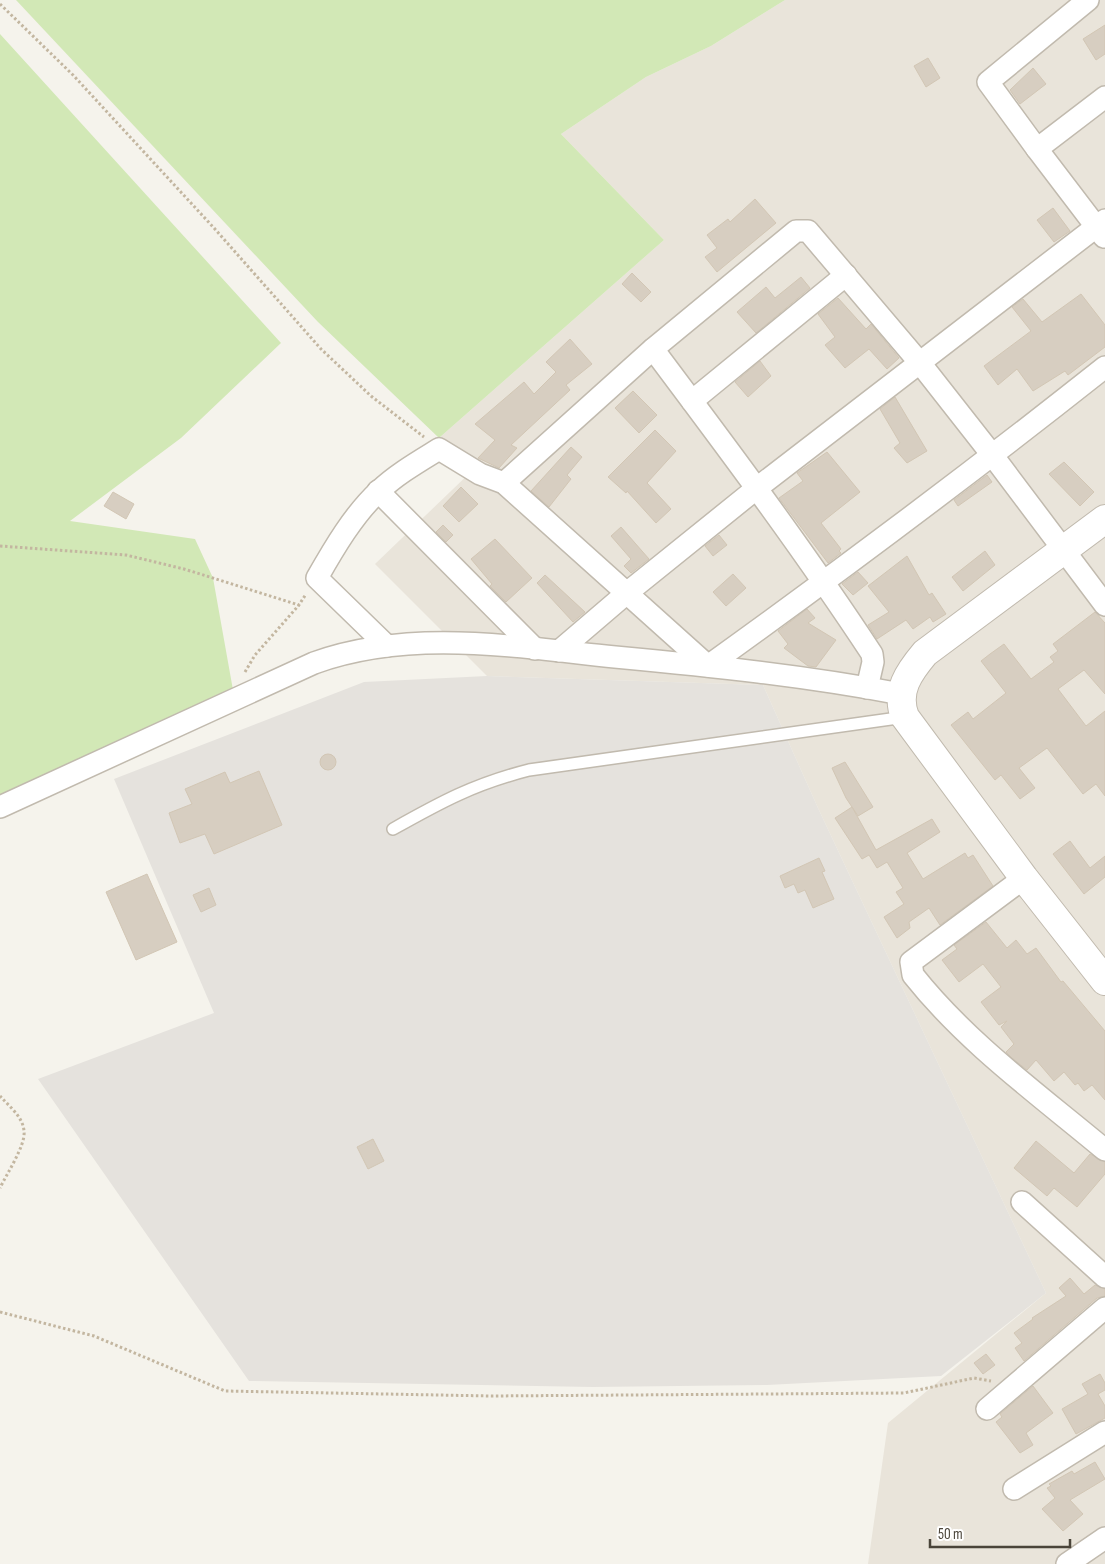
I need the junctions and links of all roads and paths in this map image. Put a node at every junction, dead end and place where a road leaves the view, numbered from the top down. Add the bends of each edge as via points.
1 (1088, 0) edge
2 (0, 4) edge
3 (1105, 97) edge
4 (1037, 149) junction
5 (1102, 229) edge
6 (846, 275) junction
7 (653, 349) junction
8 (920, 363) junction
9 (1105, 367) edge
10 (692, 401) junction
11 (439, 449) junction
12 (993, 456) junction
13 (504, 483) junction
14 (757, 488) junction
15 (378, 491) junction
16 (1105, 519) edge
17 (0, 546) edge
18 (1063, 550) junction
19 (316, 578) junction
20 (825, 582) junction
21 (628, 592) junction
22 (298, 605) junction
23 (1105, 605) edge
24 (387, 646) junction
25 (535, 649) junction
26 (559, 651) junction
27 (708, 666) junction
28 (867, 688) junction
29 (228, 701) junction
30 (903, 706) junction
31 (0, 807) edge
32 (392, 830) dead end
33 (1024, 878) junction
34 (1105, 981) edge
35 (0, 1096) edge
36 (1105, 1150) edge
37 (0, 1188) edge
38 (1022, 1202) dead end
39 (1105, 1278) edge
40 (1105, 1308) edge
41 (0, 1312) edge
42 (1015, 1384) junction
43 (987, 1409) dead end
44 (1105, 1432) edge
45 (1014, 1488) dead end
46 (1105, 1538) edge
47 (1066, 1564) edge

1 - 4 street via 988,82
2 - 11 path via 73,75 321,349 371,396
3 - 4 street
4 - 5 street
5 - 8 street
6 - 7 street via 808,231 796,230
6 - 8 street
6 - 10 street
7 - 10 street
7 - 13 street
8 - 12 street
8 - 14 street
9 - 12 street
10 - 14 street
11 - 13 street via 480,474
11 - 15 street
12 - 18 street
12 - 20 street
13 - 21 street
14 - 20 street
14 - 21 street
15 - 19 street via 357,516
15 - 25 street
16 - 18 street
17 - 22 path via 126,555 184,569
18 - 23 street
18 - 30 street via 925,653 908,672
19 - 22 path
19 - 24 street
20 - 27 street
20 - 28 street via 873,658
21 - 26 street
21 - 27 street
22 - 29 path via 255,655
24 - 25 street via 468,643
24 - 29 street via 331,657
25 - 26 street
26 - 27 street
27 - 28 street
28 - 30 street
29 - 31 street
30 - 32 lane via 528,770 471,787
30 - 33 street
33 - 34 street
33 - 36 street via 912,962 912,975 966,1034
35 - 37 path via 17,1114 25,1131
38 - 39 street
40 - 42 street
41 - 42 path via 94,1336 224,1391 491,1396 904,1393 974,1378
42 - 43 street
44 - 45 street
46 - 47 street

